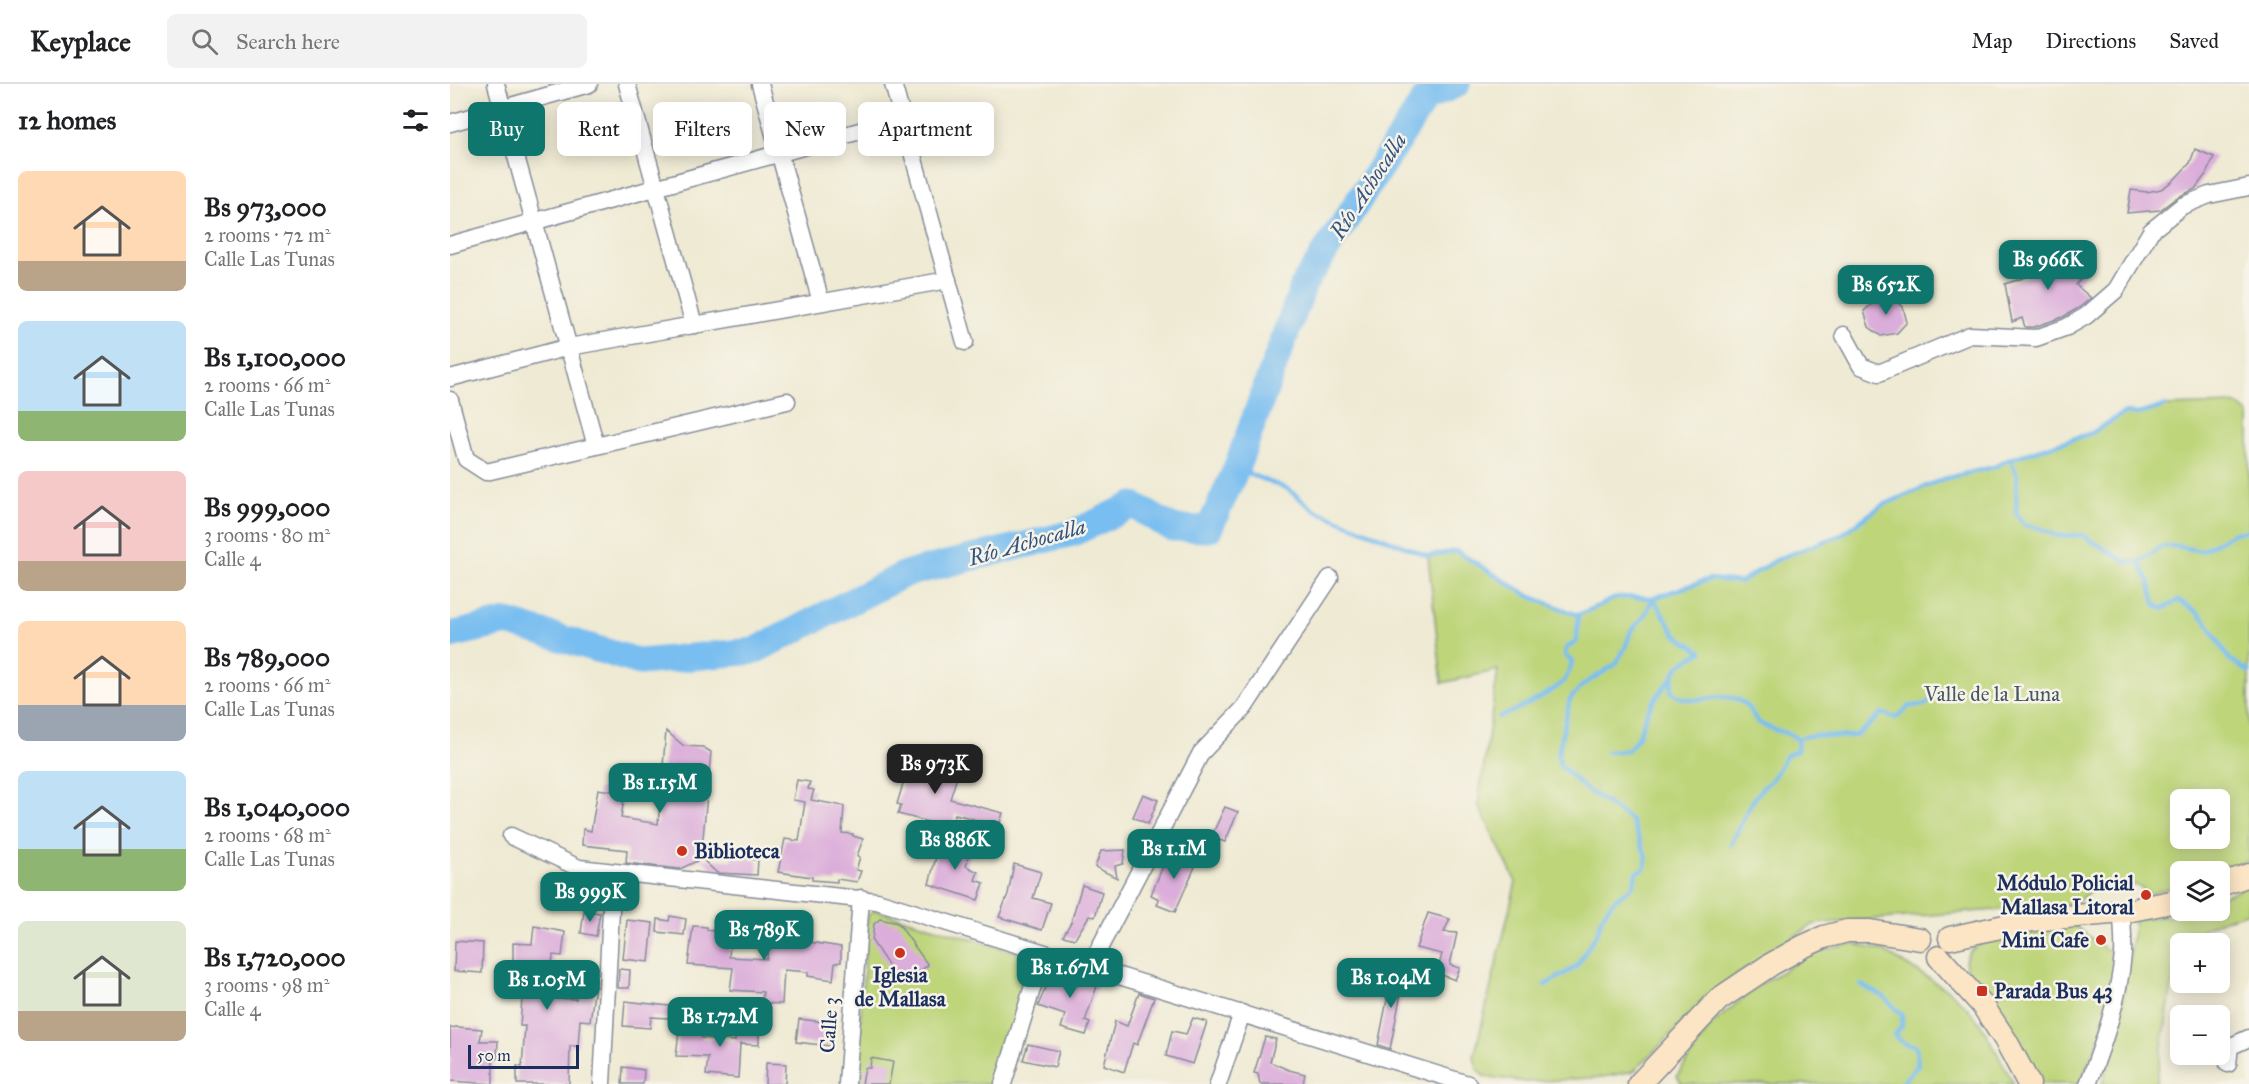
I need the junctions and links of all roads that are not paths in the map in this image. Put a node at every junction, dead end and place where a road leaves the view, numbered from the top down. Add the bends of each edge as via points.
1 (496, 84) edge
2 (589, 84) edge
3 (627, 84) edge
4 (760, 84) edge
5 (893, 84) edge
6 (501, 102) edge
7 (524, 102) edge
8 (765, 102) edge
9 (898, 102) edge
10 (468, 118) edge
11 (450, 123) edge
12 (516, 156) edge
13 (768, 156) edge
14 (780, 156) edge
15 (913, 156) edge
16 (2249, 187) edge
17 (656, 188) junction
18 (534, 222) junction
19 (450, 245) edge
20 (948, 280) junction
21 (821, 302) junction
22 (694, 325) junction
23 (1844, 335) dead end
24 (965, 342) dead end
25 (569, 347) junction
26 (450, 378) edge
27 (450, 400) edge
28 (787, 401) dead end
29 (596, 446) junction
30 (1330, 578) dead end
31 (511, 836) dead end
32 (613, 872) junction
33 (2249, 874) edge
34 (2230, 881) edge
35 (861, 898) junction
36 (2170, 902) edge
37 (2122, 912) junction
38 (1945, 947) junction
39 (1043, 953) junction
40 (1090, 966) junction
41 (1242, 1013) junction
42 (2249, 1038) edge
43 (2230, 1051) edge
44 (602, 1084) edge
45 (847, 1084) edge
46 (1003, 1084) edge
47 (1218, 1084) edge
48 (1468, 1084) edge
49 (1639, 1084) edge
50 (2029, 1084) edge
51 (2088, 1084) edge

1 - 6 street
2 - 7 street
3 - 17 street
4 - 8 street
5 - 9 street
10 - 11 street
12 - 18 street
13 - 17 street
14 - 21 street
15 - 20 street
16 - 23 street via 2209,195 2182,206 2151,231 2116,290 2067,327 2036,338 1970,336 1878,374 1861,366
17 - 18 street
17 - 22 street
18 - 19 street
18 - 25 street
20 - 21 street
20 - 24 street
21 - 22 street
22 - 25 street
25 - 26 street
25 - 29 street
27 - 29 street via 466,459 486,472
28 - 29 street
30 - 40 street via 1244,708 1201,753
31 - 32 street via 579,868
32 - 35 street
32 - 44 street
33 - 34 main road
35 - 39 street
35 - 45 street, Calle 3
36 - 37 main road
37 - 38 main road via 2032,920
37 - 51 street via 2123,952 2116,997
38 - 49 main road via 1945,930 1936,927 1926,930 1920,939 1870,931 1824,937 1770,965 1719,999
38 - 50 main road
39 - 40 street
39 - 46 street
40 - 41 street
41 - 47 street
41 - 48 street
42 - 43 street

